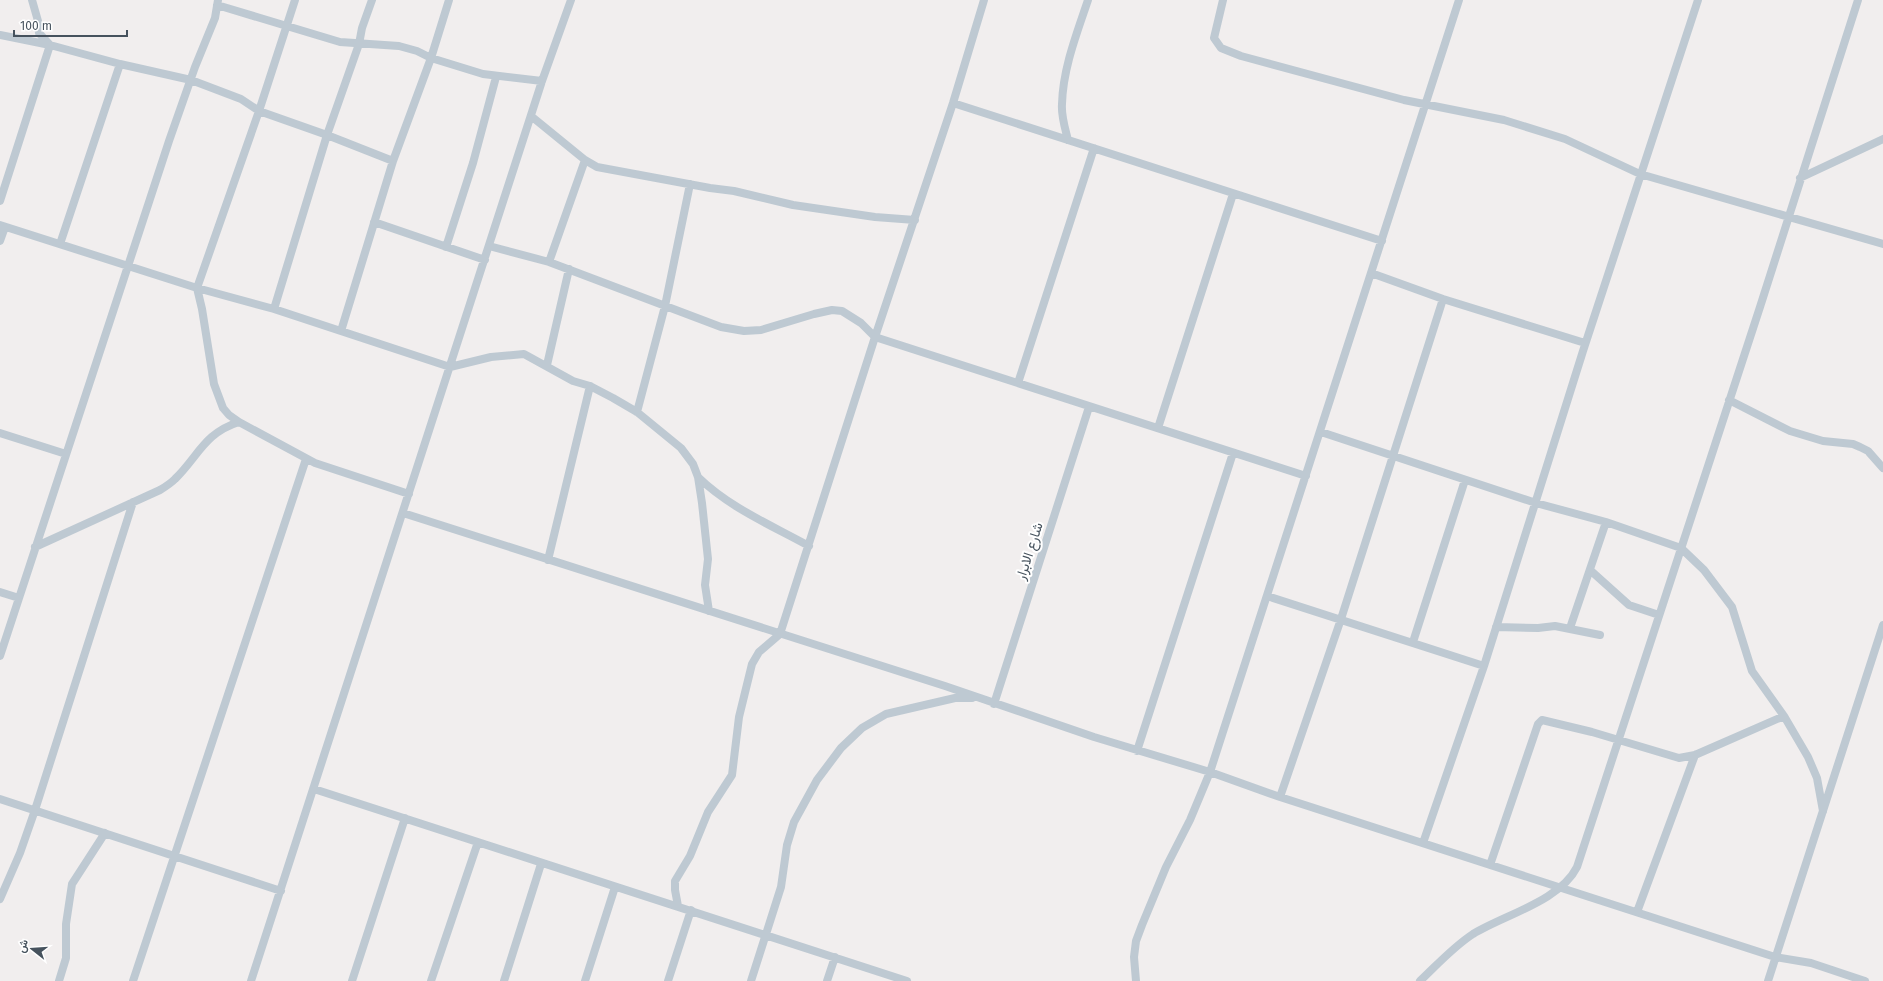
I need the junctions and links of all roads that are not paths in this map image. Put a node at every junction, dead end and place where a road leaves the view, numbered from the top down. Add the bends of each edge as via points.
1 (32, 0) edge
2 (295, 0) edge
3 (372, 0) edge
4 (449, 0) edge
5 (571, 0) edge
6 (984, 0) edge
7 (1088, 0) edge
8 (1223, 0) edge
9 (1459, 0) edge
10 (1698, 0) edge
11 (1858, 0) edge
12 (217, 2) edge
13 (288, 26) junction
14 (0, 35) edge
15 (359, 44) junction
16 (50, 45) junction
17 (431, 58) junction
18 (120, 64) junction
19 (496, 77) junction
20 (191, 80) junction
21 (542, 80) junction
22 (953, 104) junction
23 (1426, 104) junction
24 (259, 111) junction
25 (531, 116) junction
26 (327, 134) junction
27 (1883, 139) edge
28 (1068, 140) junction
29 (1094, 148) junction
30 (585, 160) junction
31 (393, 162) junction
32 (1640, 174) junction
33 (1800, 178) junction
34 (690, 184) junction
35 (1234, 194) junction
36 (0, 201) edge
37 (1788, 217) junction
38 (915, 220) junction
39 (374, 222) junction
40 (2, 226) edge
41 (0, 241) edge
42 (1382, 241) junction
43 (60, 244) junction
44 (1883, 244) edge
45 (446, 246) junction
46 (489, 246) junction
47 (484, 260) junction
48 (550, 262) junction
49 (129, 266) junction
50 (569, 269) junction
51 (1371, 273) junction
52 (197, 288) junction
53 (1443, 299) junction
54 (665, 306) junction
55 (274, 309) junction
56 (340, 331) junction
57 (875, 337) junction
58 (1585, 343) junction
59 (547, 365) junction
60 (450, 367) junction
61 (1018, 383) junction
62 (590, 386) junction
63 (1729, 400) junction
64 (1089, 407) junction
65 (637, 412) junction
66 (239, 422) junction
67 (1158, 428) junction
68 (1321, 432) junction
69 (0, 433) edge
70 (1233, 453) junction
71 (66, 454) junction
72 (1394, 456) junction
73 (306, 459) junction
74 (1883, 468) edge
75 (1306, 476) junction
76 (698, 477) junction
77 (1465, 480) junction
78 (409, 494) junction
79 (133, 502) junction
80 (1536, 503) junction
81 (403, 513) junction
82 (1606, 522) junction
83 (809, 546) junction
84 (35, 547) junction
85 (1681, 548) junction
86 (548, 560) junction
87 (1590, 570) junction
88 (0, 592) edge
89 (1267, 596) junction
90 (19, 598) junction
91 (709, 612) junction
92 (1659, 615) junction
93 (1341, 619) junction
94 (1883, 625) edge
95 (1496, 627) junction
96 (1570, 628) junction
97 (780, 634) junction
98 (1600, 635) dead end
99 (1413, 642) junction
100 (0, 656) edge
101 (1484, 666) junction
102 (977, 698) junction
103 (994, 704) junction
104 (1784, 716) junction
105 (1619, 739) junction
106 (1137, 751) junction
107 (1695, 755) junction
108 (1210, 772) junction
109 (314, 789) junction
110 (1280, 797) junction
111 (0, 799) edge
112 (35, 810) junction
113 (1823, 811) junction
114 (405, 818) junction
115 (105, 833) junction
116 (478, 842) junction
117 (1423, 843) junction
118 (175, 856) junction
119 (541, 864) junction
120 (1490, 865) junction
121 (615, 887) junction
122 (1560, 887) junction
123 (281, 891) junction
124 (0, 899) edge
125 (678, 906) junction
126 (691, 910) junction
127 (1636, 912) junction
128 (766, 934) junction
129 (835, 957) junction
130 (1775, 958) junction
131 (59, 981) edge
132 (133, 981) edge
133 (251, 981) edge
134 (352, 981) edge
135 (431, 981) edge
136 (504, 981) edge
137 (585, 981) edge
138 (668, 981) edge
139 (751, 981) edge
140 (827, 981) edge
141 (904, 981) edge
142 (1136, 981) edge
143 (1420, 981) edge
144 (1768, 981) edge
145 (1865, 981) edge

1 - 16 street via 39,33
2 - 13 street
3 - 15 street
4 - 17 street
5 - 21 street
6 - 22 street
7 - 28 street via 1065,77 1062,104
8 - 23 street via 1214,38 1221,48 1269,64
9 - 23 street
10 - 32 street
11 - 33 street
12 - 13 street
12 - 20 street via 215,18 207,33
13 - 15 street via 340,42
13 - 24 street
14 - 16 street
15 - 17 street via 399,46
15 - 26 street
16 - 18 street
16 - 36 street
17 - 19 street
17 - 31 street
18 - 20 street
18 - 43 street
19 - 21 street
19 - 45 street via 473,163
20 - 24 street via 241,99
20 - 49 street
21 - 25 street
22 - 28 street
22 - 38 street
23 - 32 street via 1504,120 1565,139
23 - 42 street
24 - 26 street
24 - 52 street
25 - 30 street
25 - 46 street
26 - 31 street
26 - 55 street
27 - 33 street
28 - 29 street
29 - 35 street
29 - 61 street
30 - 34 street via 598,167
30 - 48 street
31 - 39 street
32 - 37 street
32 - 58 street
33 - 37 street
34 - 38 street via 793,205
34 - 54 street
35 - 42 street
35 - 67 street
37 - 44 street
37 - 63 street
38 - 57 street
39 - 45 street
39 - 56 street
40 - 41 street
40 - 43 street
42 - 51 street
43 - 49 street
45 - 47 street
46 - 47 street
46 - 48 street
47 - 60 street
48 - 50 street
49 - 52 street
49 - 71 street
50 - 54 street
50 - 59 street
51 - 53 street
51 - 68 street
52 - 55 street
52 - 66 street via 214,384 223,408
53 - 58 street
53 - 72 street
54 - 57 street via 721,327 744,331 761,330 832,310 842,311 862,323
54 - 65 street
55 - 56 street
56 - 60 street
57 - 61 street
57 - 83 street
58 - 80 street
59 - 60 street via 524,354 491,357
59 - 62 street via 573,381
60 - 78 street
61 - 64 street
62 - 65 street
62 - 86 street
63 - 74 street via 1790,431 1860,446
63 - 85 street
64 - 67 street
64 - 103 street, شارع الابرار
65 - 76 street via 681,448 693,464
66 - 73 street
66 - 79 street via 229,425 212,437 175,480
67 - 70 street
68 - 72 street
68 - 75 street
69 - 71 street
70 - 75 street
70 - 106 street
71 - 84 street
72 - 77 street
72 - 93 street
73 - 78 street
73 - 118 street
75 - 89 street
76 - 83 street via 730,504
76 - 91 street via 707,552 705,585
77 - 80 street
77 - 99 street
78 - 81 street
79 - 84 street
79 - 112 street
80 - 82 street
80 - 95 street
81 - 86 street
81 - 109 street
82 - 85 street
82 - 87 street
83 - 97 street
84 - 90 street
85 - 92 street
85 - 104 street via 1704,570 1732,607 1752,671
86 - 91 street
87 - 92 street via 1629,605
87 - 96 street
88 - 90 street
89 - 93 street
89 - 108 street
90 - 100 street
91 - 97 street
92 - 105 street
93 - 99 street
93 - 110 street
94 - 113 street
95 - 96 street
95 - 101 street
96 - 98 street
97 - 102 street
97 - 125 street via 759,652 752,664 739,717 732,775 708,812 690,856 675,881
99 - 101 street
101 - 117 street
102 - 103 street
102 - 128 street via 955,698 886,714 862,728 840,748 817,780 794,822 787,845 780,887
103 - 106 street
104 - 107 street
104 - 113 street via 1817,778
105 - 107 street via 1680,758
105 - 120 street via 1542,720 1538,724
105 - 122 street via 1577,867 1573,875
106 - 108 street
107 - 127 street
108 - 110 street
108 - 142 street via 1190,820 1166,867 1136,941
109 - 114 street
109 - 123 street
110 - 117 street
111 - 112 street
112 - 115 street
112 - 124 street
113 - 130 street
114 - 116 street
114 - 134 street
115 - 118 street
115 - 131 street via 72,884 66,924 66,958
116 - 119 street
116 - 135 street
117 - 120 street
118 - 123 street
118 - 132 street
119 - 121 street
119 - 136 street
120 - 122 street
121 - 125 street
121 - 137 street
122 - 127 street
122 - 143 street via 1530,906 1473,934
123 - 133 street
125 - 126 street
126 - 128 street
126 - 138 street
127 - 130 street
128 - 129 street
128 - 139 street
129 - 140 street
129 - 141 street
130 - 144 street
130 - 145 street via 1811,963

